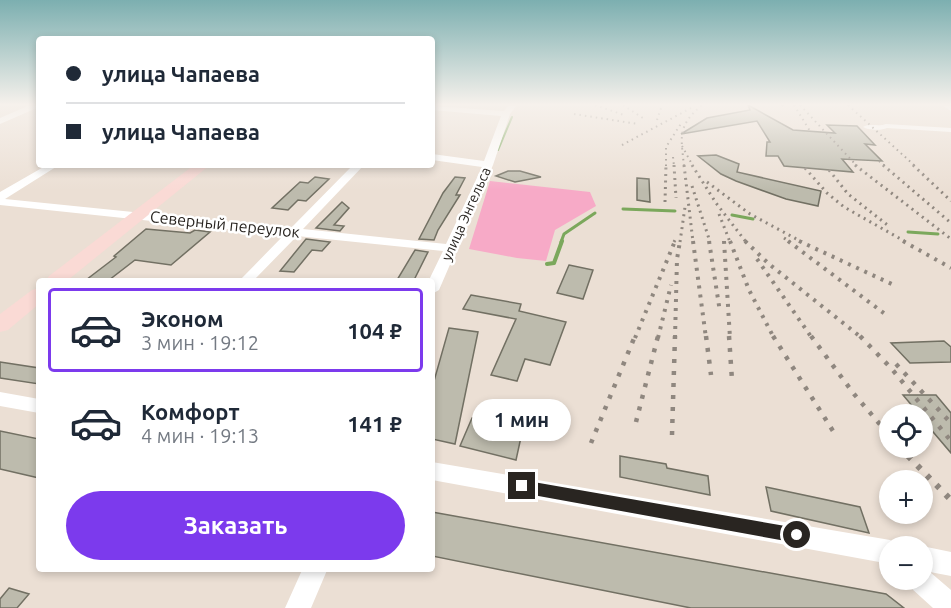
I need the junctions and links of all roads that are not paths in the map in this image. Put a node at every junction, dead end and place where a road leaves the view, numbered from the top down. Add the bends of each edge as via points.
1 (501, 133) edge
2 (435, 157) edge
3 (488, 165) junction
4 (49, 168) edge
5 (199, 168) edge
6 (356, 168) edge
7 (0, 197) edge
8 (0, 201) edge
9 (139, 215) junction
10 (294, 230) junction
11 (450, 248) junction
12 (59, 278) edge
13 (249, 278) edge
14 (435, 283) edge
15 (36, 296) edge
16 (0, 325) edge
17 (0, 399) edge
18 (36, 405) edge
19 (435, 472) edge
20 (879, 550) edge
21 (933, 560) edge
22 (951, 564) edge
23 (314, 572) edge
24 (932, 590) edge
25 (951, 607) edge
26 (298, 608) edge

1 - 3 street, улица Энгельса
2 - 3 street
3 - 11 street, улица Энгельса
4 - 7 street
5 - 9 main road
6 - 10 street
8 - 9 street, Северный переулок
9 - 10 street, Северный переулок
9 - 12 main road
10 - 11 street, Северный переулок
10 - 13 street
11 - 14 street, улица Энгельса
15 - 16 main road
17 - 18 street
19 - 20 street
21 - 22 street
23 - 26 street
24 - 25 street

